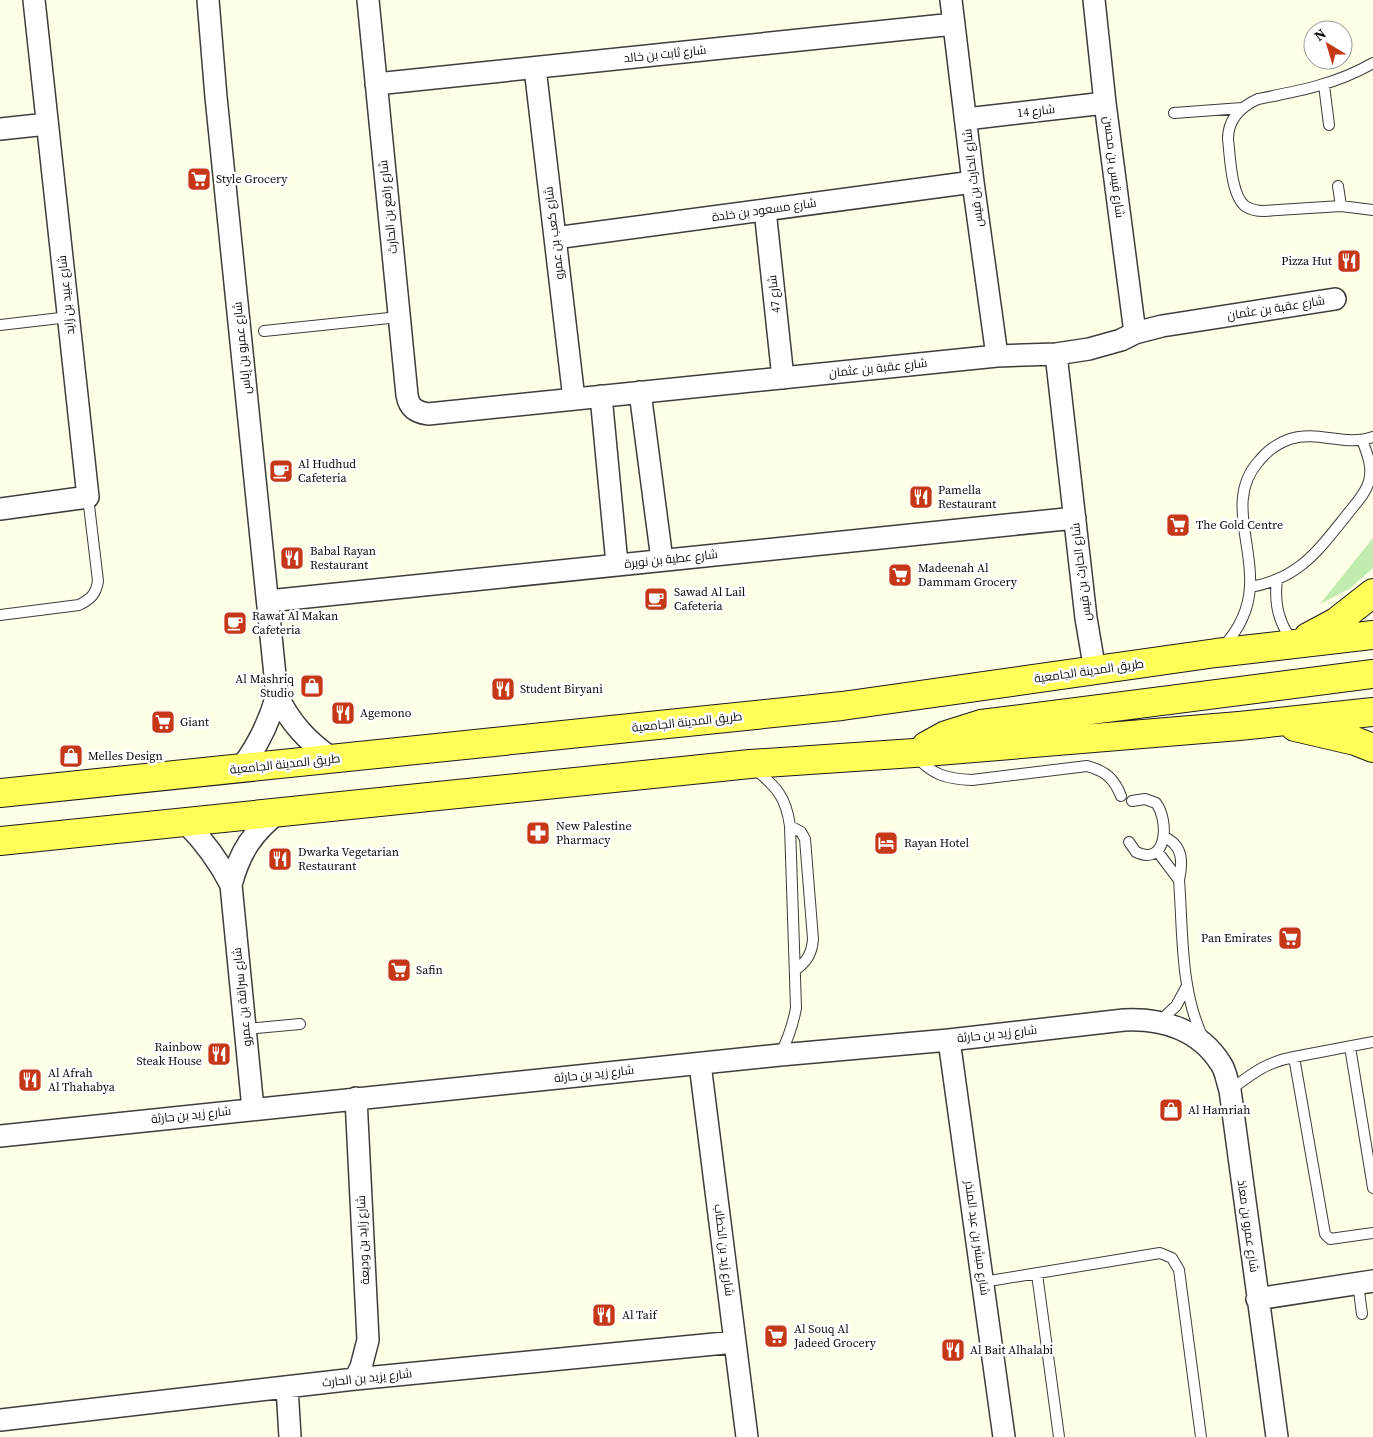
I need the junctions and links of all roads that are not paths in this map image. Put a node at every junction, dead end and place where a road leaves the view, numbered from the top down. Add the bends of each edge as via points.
1 (34, 0) edge
2 (208, 0) edge
3 (368, 0) edge
4 (951, 0) edge
5 (1094, 0) edge
6 (954, 24) junction
7 (1373, 63) edge
8 (535, 68) junction
9 (376, 84) junction
10 (1324, 85) junction
11 (1105, 104) junction
12 (1242, 108) junction
13 (1174, 113) dead end
14 (966, 119) junction
15 (47, 124) junction
16 (1329, 126) dead end
17 (0, 129) edge
18 (973, 182) junction
19 (1338, 186) dead end
20 (1341, 206) junction
21 (765, 210) junction
22 (1373, 210) edge
23 (554, 238) junction
24 (1336, 299) dead end
25 (68, 317) junction
26 (399, 317) junction
27 (0, 325) edge
28 (264, 331) dead end
29 (1135, 333) junction
30 (1056, 354) junction
31 (997, 356) junction
32 (783, 378) junction
33 (640, 392) junction
34 (601, 396) junction
35 (574, 399) junction
36 (416, 411) joint
37 (1373, 437) edge
38 (1362, 440) junction
39 (88, 496) junction
40 (0, 509) edge
41 (1075, 518) junction
42 (662, 560) junction
43 (617, 564) junction
44 (1277, 580) junction
45 (1250, 587) junction
46 (1373, 593) edge
47 (268, 601) junction
48 (0, 615) edge
49 (1373, 634) edge
50 (1295, 644) junction
51 (1216, 653) junction
52 (1095, 671) junction
53 (1373, 674) edge
54 (276, 695) junction
55 (1373, 712) edge
56 (1274, 722) junction
57 (1373, 748) edge
58 (914, 753) junction
59 (333, 759) junction
60 (750, 764) junction
61 (240, 769) junction
62 (0, 794) edge
63 (1121, 796) dead end
64 (1132, 801) dead end
65 (280, 811) junction
66 (185, 822) junction
67 (790, 826) junction
68 (1164, 837) junction
69 (0, 841) edge
70 (1129, 842) dead end
71 (1157, 851) junction
72 (1179, 880) junction
73 (232, 885) junction
74 (795, 970) junction
75 (1187, 986) junction
76 (1160, 1021) junction
77 (300, 1024) dead end
78 (245, 1029) junction
79 (1186, 1032) joint
80 (949, 1040) junction
81 (1373, 1042) edge
82 (1207, 1046) junction
83 (1350, 1047) junction
84 (780, 1055) junction
85 (1294, 1057) junction
86 (700, 1064) junction
87 (1230, 1090) junction
88 (356, 1098) junction
89 (253, 1108) junction
90 (0, 1136) edge
91 (1373, 1188) edge
92 (1373, 1233) edge
93 (1037, 1274) junction
94 (983, 1282) junction
95 (1365, 1282) edge
96 (1258, 1299) junction
97 (1362, 1314) dead end
98 (735, 1342) junction
99 (355, 1380) junction
100 (287, 1387) junction
101 (0, 1420) edge
102 (290, 1437) edge
103 (747, 1437) edge
104 (1004, 1437) edge
105 (1058, 1437) edge
106 (1201, 1437) edge
107 (1277, 1437) edge

1 - 15 street, شارع عبيد بن زايد
2 - 47 street, شارع عمرو بن إياس
3 - 9 street, شارع رافع بن الحارث
4 - 6 street, شارع الحارث بن قيس
5 - 11 street, شارع قيس بن محسن
6 - 8 street, شارع ثابت بن خالد
6 - 14 street, شارع الحارث بن قيس
7 - 10 lane
8 - 9 street, شارع ثابت بن خالد
8 - 23 street, شارع كعب بن عمرو
9 - 26 street, شارع رافع بن الحارث
10 - 12 lane via 1258,99
10 - 16 lane
11 - 14 street, شارع 14
11 - 29 street, شارع قيس بن محسن
12 - 13 lane
12 - 20 lane via 1230,123 1228,139 1235,188 1244,206 1264,211
14 - 18 street, شارع الحارث بن قيس
15 - 17 street
15 - 25 street, شارع عبيد بن زايد
18 - 21 street, شارع مسعود بن خلدة
18 - 31 street, شارع الحارث بن قيس
19 - 20 lane
20 - 22 lane
21 - 23 street, شارع مسعود بن خلدة
21 - 32 street, شارع 47
23 - 35 street, شارع كعب بن عمرو
24 - 29 street, شارع عقبة بن عثمان
25 - 27 lane
25 - 39 street, شارع عبيد بن زايد
26 - 28 lane
26 - 36 street, شارع رافع بن الحارث via 407,395
29 - 30 street, شارع عقبة بن عثمان via 1105,345
30 - 31 street, شارع عقبة بن عثمان
30 - 41 street, شارع الحارث بن قيس
31 - 32 street, شارع عقبة بن عثمان
32 - 33 street, شارع عقبة بن عثمان
33 - 34 street, شارع عقبة بن عثمان
33 - 42 street
34 - 35 street, شارع عقبة بن عثمان
34 - 43 street
35 - 36 street, شارع عقبة بن عثمان via 428,414
37 - 38 lane
38 - 44 lane via 1371,473 1366,489 1312,558
38 - 45 lane via 1345,441 1319,436 1290,439 1255,465 1243,492 1242,506
39 - 40 street
39 - 48 lane, شارع عبيد بن زايد via 98,581 90,600 79,605
41 - 42 street, شارع عطية بن نويرة
41 - 52 street, شارع الحارث بن قيس
42 - 43 street, شارع عطية بن نويرة
43 - 47 street, شارع عطية بن نويرة
44 - 45 lane
44 - 50 lane via 1278,614
45 - 51 lane via 1240,623 1230,640
46 - 50 main road via 1336,622
47 - 54 street, شارع عمرو بن إياس
49 - 50 main road, طريق المدينة الجامعية
50 - 51 main road, طريق المدينة الجامعية
51 - 52 main road, طريق المدينة الجامعية
52 - 59 main road, طريق المدينة الجامعية via 842,706
53 - 58 main road via 981,724 946,735
54 - 59 street, شارع عمرو بن إياس via 284,711 306,738
54 - 61 street, شارع عمرو بن إياس via 267,727
55 - 56 main road
56 - 57 main road
56 - 58 main road
58 - 60 main road
58 - 63 lane via 925,766 955,780 1087,766 1109,775
59 - 61 main road, طريق المدينة الجامعية
60 - 65 main road
60 - 67 lane via 774,784 783,797
61 - 62 main road, طريق المدينة الجامعية
64 - 68 lane via 1156,803 1162,814
65 - 66 main road
65 - 73 street, شارع سراقة بن عمرو via 248,843
66 - 69 main road
66 - 73 street, شارع سراقة بن عمرو via 216,857
67 - 74 lane
67 - 74 lane via 801,832 805,839 813,939 810,955
68 - 71 lane
68 - 72 lane via 1178,849 1181,862
70 - 71 lane via 1141,854
71 - 72 lane
72 - 75 lane
73 - 78 street, شارع سراقة بن عمرو
74 - 84 lane via 796,1008 788,1040
75 - 76 lane via 1176,1006
75 - 82 lane
76 - 79 street, شارع زيد بن حارثة
76 - 80 street, شارع زيد بن حارثة via 1124,1020
77 - 78 lane
78 - 89 street, شارع سراقة بن عمرو
79 - 82 street, شارع عمرو بن معاذ
80 - 84 street, شارع زيد بن حارثة
80 - 94 street, شارع مبشر بن عبد المنذر
81 - 83 lane
82 - 87 street, شارع عمرو بن معاذ via 1222,1066
83 - 85 lane
83 - 91 lane
84 - 86 street, شارع زيد بن حارثة
85 - 87 lane via 1265,1066
85 - 92 lane via 1325,1234 1330,1239
86 - 88 street, شارع زيد بن حارثة
86 - 98 street, شارع زيد بن الخطاب
87 - 96 street, شارع عمرو بن معاذ
88 - 89 street, شارع زيد بن حارثة
88 - 99 street, شارع زايد بن وديعة via 368,1340
89 - 90 street, شارع زيد بن حارثة
93 - 94 lane
93 - 105 lane
93 - 106 lane via 1160,1254 1172,1258 1179,1270
94 - 104 street, شارع مبشر بن عبد المنذر
95 - 96 street
95 - 97 lane
96 - 107 street, شارع عمرو بن معاذ
98 - 99 street, شارع يزيد بن الحارث
98 - 103 street, شارع زيد بن الخطاب
99 - 100 street, شارع يزيد بن الحارث
100 - 101 street, شارع يزيد بن الحارث
100 - 102 street

